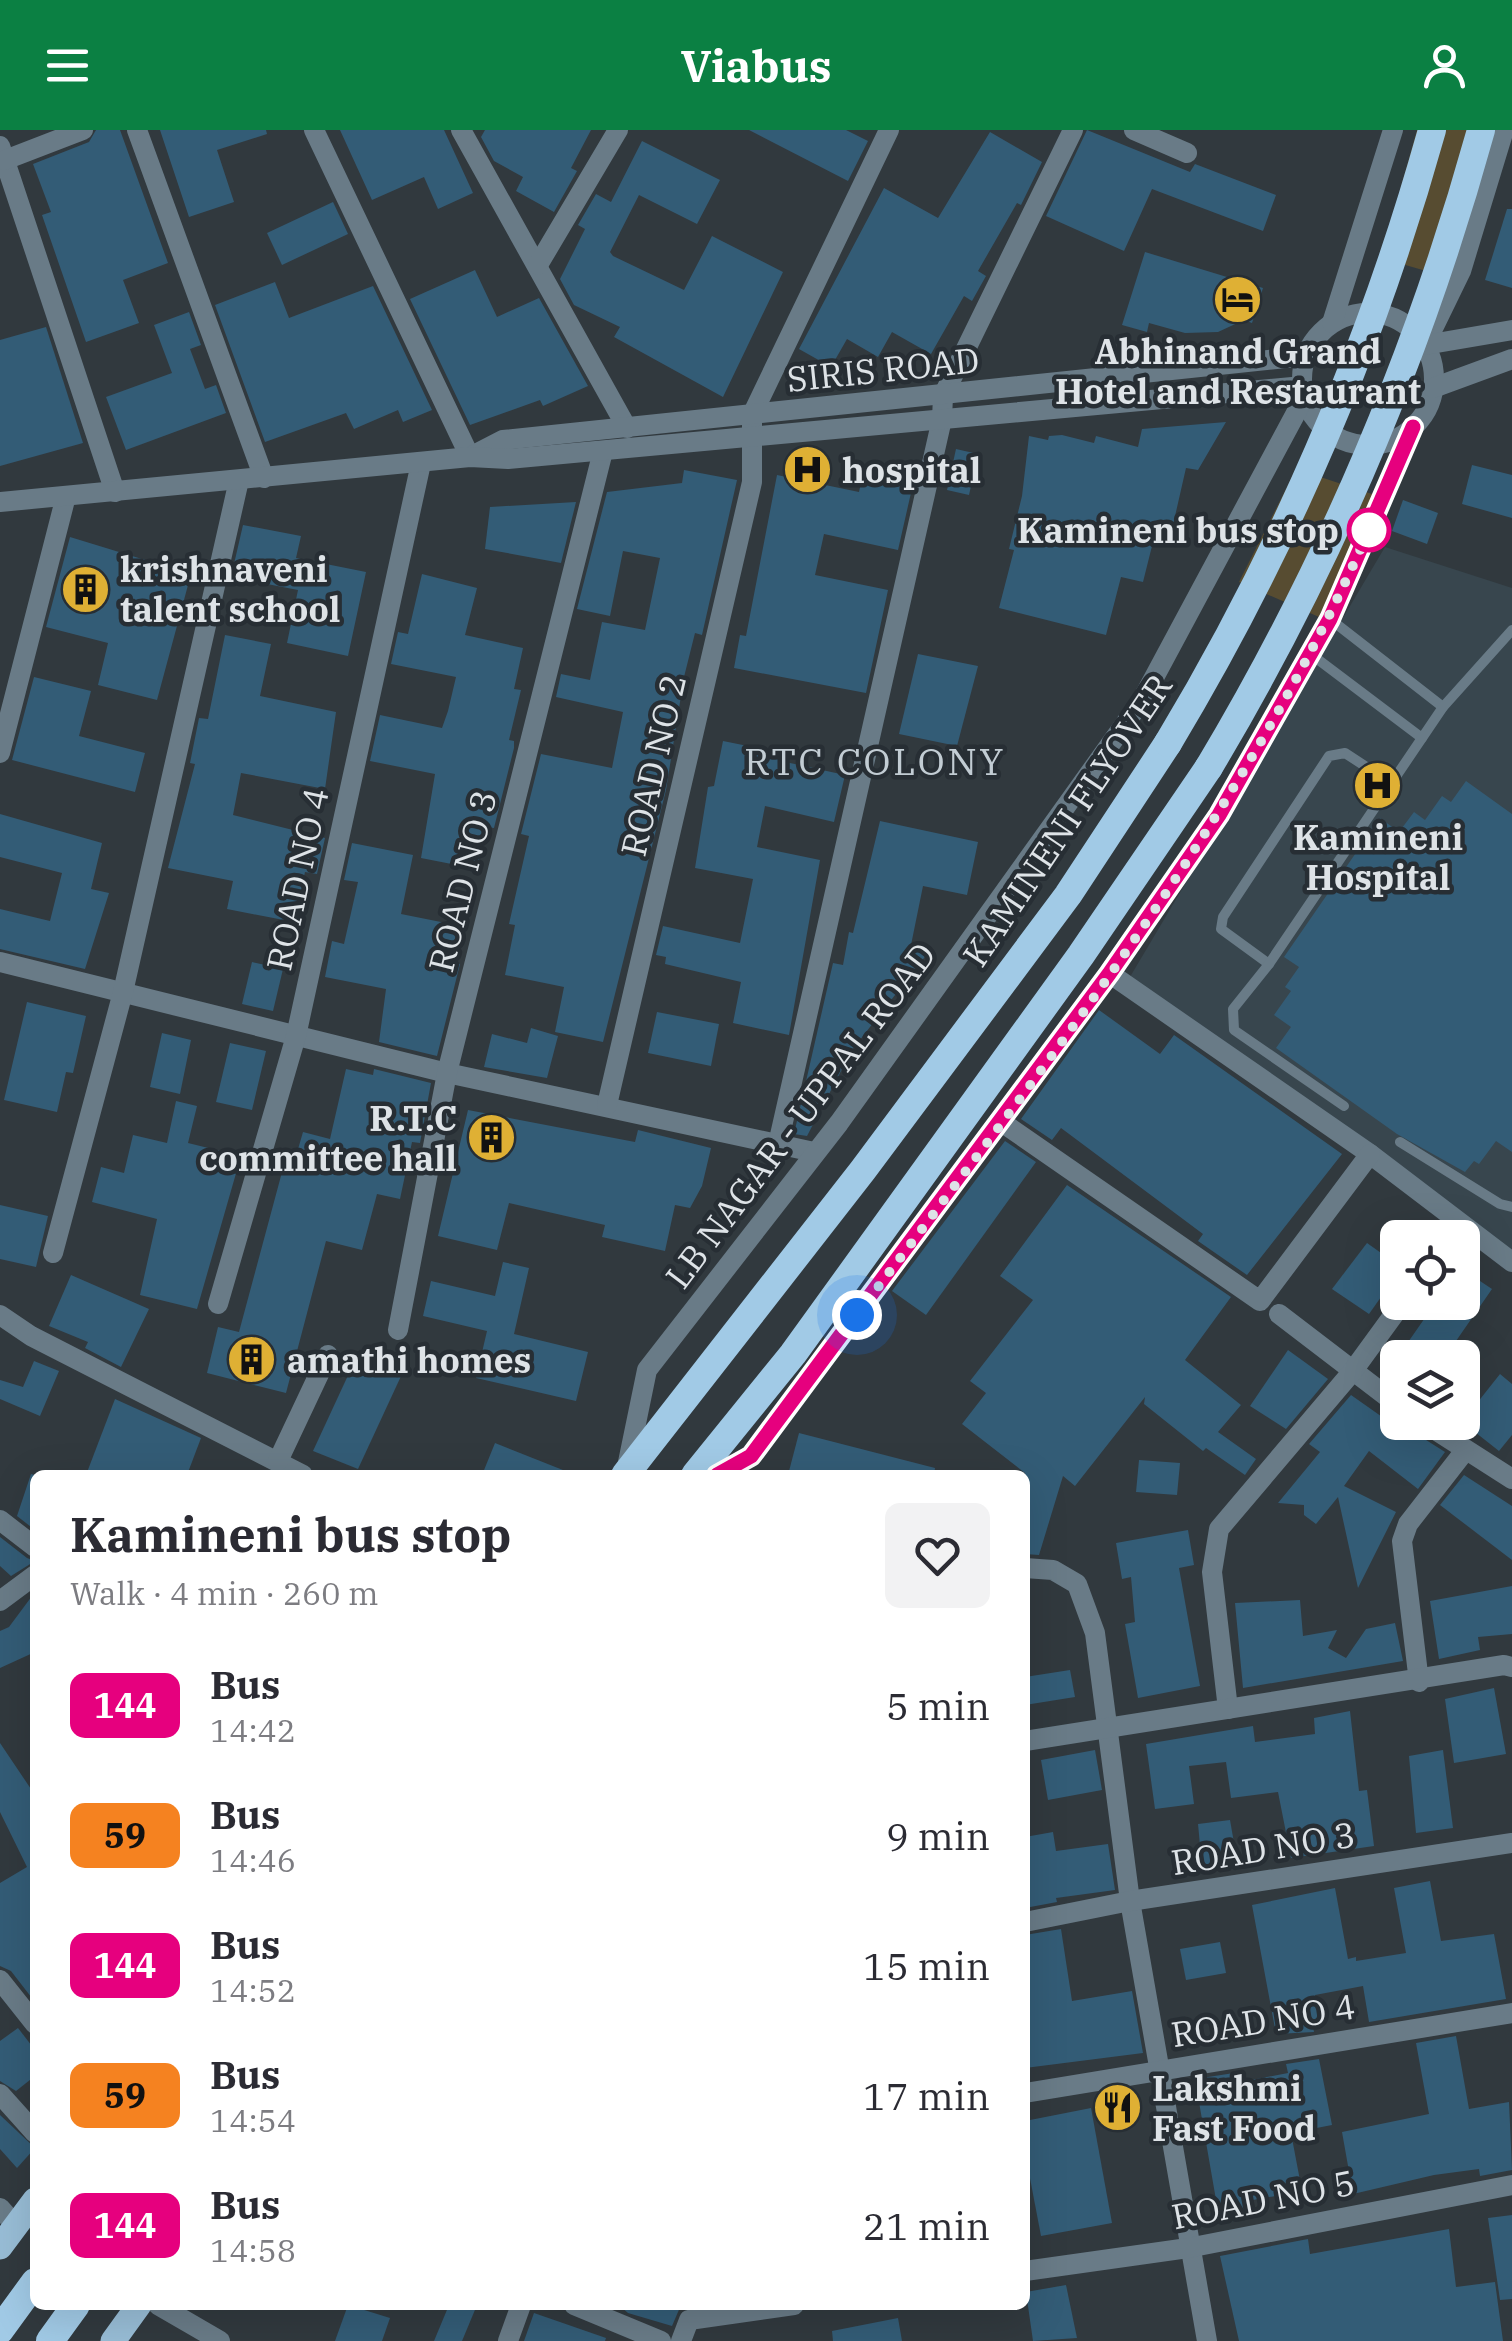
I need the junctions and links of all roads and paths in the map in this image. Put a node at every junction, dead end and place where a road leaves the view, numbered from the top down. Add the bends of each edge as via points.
1 (83, 130) edge
2 (137, 130) edge
3 (314, 130) edge
4 (461, 130) edge
5 (618, 130) edge
6 (864, 130) edge
7 (1073, 130) edge
8 (1134, 130) edge
9 (1393, 130) edge
10 (1432, 130) edge
11 (1481, 130) edge
12 (1504, 130) edge
13 (886, 135) edge
14 (2, 153) edge
15 (1187, 153) dead end
16 (538, 264) junction
17 (1332, 324) junction
18 (1512, 330) edge
19 (1425, 345) junction
20 (1306, 356) junction
21 (1512, 359) edge
22 (1434, 388) junction
23 (1303, 392) junction
24 (943, 396) junction
25 (752, 415) junction
26 (942, 419) junction
27 (1413, 427) junction
28 (627, 428) junction
29 (752, 438) junction
30 (603, 450) junction
31 (470, 457) junction
32 (421, 462) junction
33 (264, 478) junction
34 (239, 480) junction
35 (115, 492) junction
36 (66, 496) junction
37 (0, 502) edge
38 (1330, 619) junction
39 (1512, 630) edge
40 (1312, 655) junction
41 (1444, 706) junction
42 (4, 717) edge
43 (1422, 738) junction
44 (0, 753) edge
45 (1391, 783) junction
46 (0, 962) edge
47 (1269, 964) junction
48 (1109, 974) junction
49 (123, 992) junction
50 (296, 1036) junction
51 (447, 1073) junction
52 (607, 1105) junction
53 (1344, 1106) dead end
54 (1000, 1121) junction
55 (1400, 1142) dead end
56 (778, 1144) junction
57 (814, 1152) junction
58 (1370, 1154) junction
59 (1512, 1207) edge
60 (52, 1253) dead end
61 (1512, 1262) edge
62 (218, 1304) dead end
63 (1279, 1314) dead end
64 (0, 1315) edge
65 (1390, 1320) edge
66 (398, 1330) dead end
67 (328, 1355) dead end
68 (1352, 1372) junction
69 (1380, 1391) edge
70 (1447, 1440) edge
71 (1464, 1452) junction
72 (278, 1462) junction
73 (293, 1470) edge
74 (626, 1470) edge
75 (628, 1470) edge
76 (699, 1470) edge
77 (726, 1470) edge
78 (1512, 1478) edge
79 (0, 1520) edge
80 (30, 1543) edge
81 (1030, 1568) edge
82 (30, 1579) edge
83 (0, 1600) edge
84 (1512, 1667) edge
85 (1419, 1682) junction
86 (1228, 1709) junction
87 (1106, 1726) junction
88 (1030, 1740) edge
89 (1512, 1843) edge
90 (1130, 1901) junction
91 (1030, 1921) edge
92 (0, 1980) edge
93 (1512, 2014) edge
94 (30, 2018) edge
95 (1160, 2070) junction
96 (1030, 2092) edge
97 (0, 2094) edge
98 (30, 2127) edge
99 (1512, 2185) edge
100 (30, 2203) edge
101 (8, 2217) edge
102 (0, 2248) edge
103 (1188, 2248) junction
104 (1030, 2271) edge
105 (30, 2289) edge
106 (72, 2310) edge
107 (135, 2310) edge
108 (167, 2310) edge
109 (520, 2310) edge
110 (586, 2310) edge
111 (730, 2310) edge
112 (691, 2313) edge
113 (0, 2330) edge
114 (50, 2341) edge
115 (113, 2341) edge
116 (220, 2341) edge
117 (508, 2341) edge
118 (661, 2341) edge
119 (681, 2341) edge
120 (1207, 2341) edge

1 - 14 street
2 - 33 street
3 - 31 street
4 - 16 street
5 - 16 street
6 - 13 street
7 - 24 street
8 - 15 street
9 - 17 street
10 - 75 highway, KAMINENI FLYOVER, bridge via 1358,358 1254,587 1168,743 1057,911
11 - 76 highway, bridge via 1425,309 1349,501 1266,671 1082,955 804,1338
12 - 19 street via 1461,271
13 - 25 street
14 - 35 street
16 - 28 street
17 - 19 street via 1373,313 1411,329
17 - 20 street
18 - 19 street
19 - 22 street
20 - 23 street
20 - 24 street, SIRIS ROAD
21 - 22 street
22 - 27 street
23 - 26 street, SIRIS ROAD
23 - 27 street via 1322,424 1350,442 1394,440
23 - 57 street, LB NAGAR - UPPAL ROAD via 1142,700
24 - 25 street, SIRIS ROAD
24 - 26 street
25 - 28 street, SIRIS ROAD
25 - 29 street, ROAD NO 2
26 - 29 street, SIRIS ROAD
26 - 56 street
27 - 38 street
28 - 31 street, SIRIS ROAD via 503,440
29 - 30 street, SIRIS ROAD
29 - 52 street, ROAD NO 2 via 752,482
30 - 31 street, SIRIS ROAD
30 - 51 street, ROAD NO 3
31 - 32 street, SIRIS ROAD
32 - 33 street, SIRIS ROAD
32 - 50 street, ROAD NO 4
33 - 34 street, SIRIS ROAD
34 - 35 street, SIRIS ROAD
34 - 49 street
35 - 36 street, SIRIS ROAD
36 - 37 street, SIRIS ROAD
36 - 42 street
38 - 40 street
38 - 41 lane
39 - 41 lane
40 - 43 lane
40 - 48 street via 1219,815
41 - 43 lane
42 - 44 street
43 - 45 lane
45 - 47 lane
45 - 47 lane via 1345,752 1329,756 1223,917 1228,938
46 - 49 street
47 - 53 lane via 1233,1009 1231,1024
48 - 54 street
48 - 58 street
49 - 50 street
49 - 60 street
50 - 51 street
50 - 62 street, ROAD NO 4
51 - 52 street
51 - 66 street, ROAD NO 3
52 - 56 street
54 - 58 street via 1260,1302
54 - 77 street via 751,1456
55 - 59 lane
56 - 57 street
57 - 74 street, LB NAGAR - UPPAL ROAD via 646,1370
58 - 61 street
63 - 68 street
64 - 72 street
65 - 68 street
67 - 72 street
68 - 69 street
68 - 86 street via 1219,1529 1212,1572
70 - 71 street
71 - 78 street
71 - 85 street via 1402,1541
72 - 73 street
79 - 80 street
81 - 87 street via 1053,1570 1077,1584 1088,1607
82 - 83 street
84 - 85 street
85 - 86 street
86 - 87 street
87 - 88 street
87 - 90 street
89 - 90 street, ROAD NO 3
90 - 91 street, ROAD NO 3
90 - 95 street
92 - 94 street
93 - 95 street, ROAD NO 4
95 - 96 street, ROAD NO 4
95 - 103 street
97 - 98 street
99 - 103 street, ROAD NO 5
100 - 101 main road
101 - 102 main road
103 - 104 street, ROAD NO 5
103 - 120 street
105 - 113 highway
106 - 114 highway
107 - 115 main road
108 - 116 street
109 - 117 street
110 - 118 street
111 - 112 street
112 - 119 street

